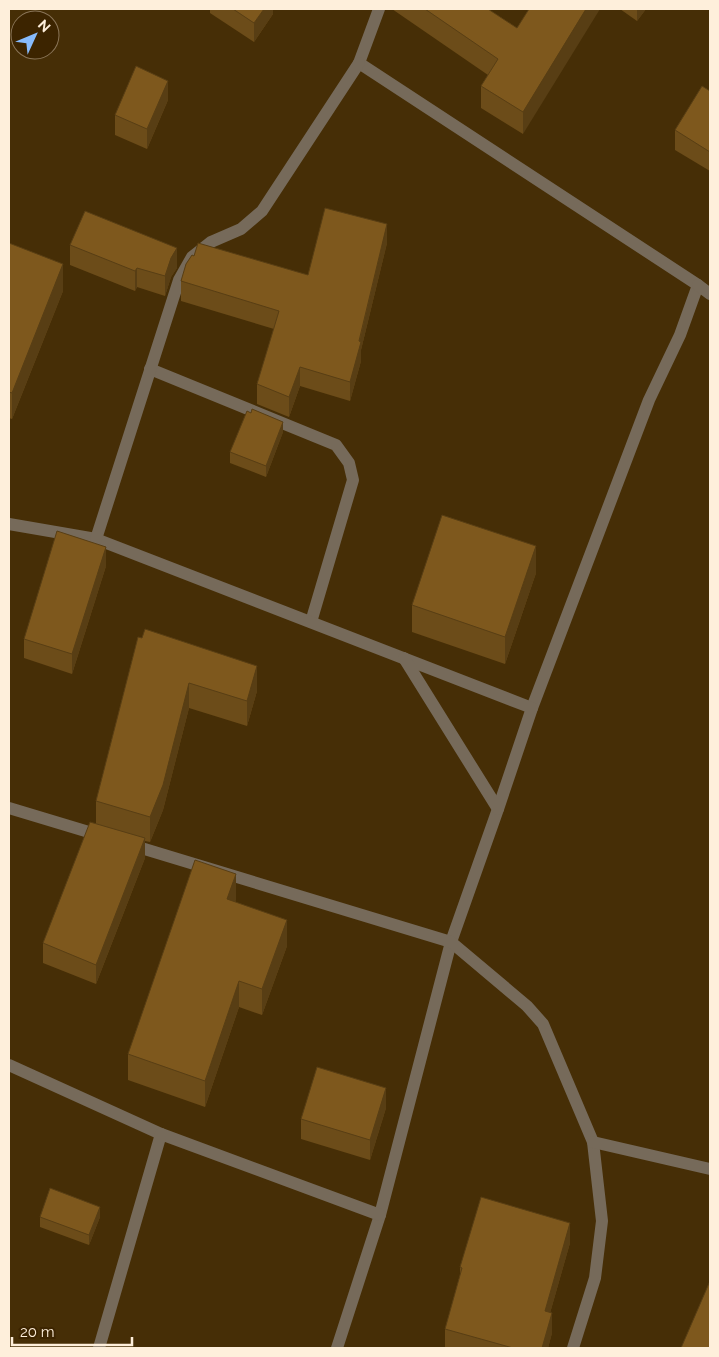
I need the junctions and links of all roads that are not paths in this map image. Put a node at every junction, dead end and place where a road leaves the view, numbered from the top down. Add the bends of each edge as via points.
1 (379, 9) edge
2 (359, 63) junction
3 (698, 285) junction
4 (710, 294) edge
5 (150, 369) junction
6 (9, 524) edge
7 (96, 539) junction
8 (311, 622) junction
9 (404, 658) junction
10 (532, 708) junction
11 (9, 808) edge
12 (498, 809) junction
13 (451, 942) junction
14 (9, 1065) edge
15 (161, 1134) junction
16 (593, 1142) junction
17 (710, 1169) edge
18 (380, 1216) junction
19 (99, 1348) edge
20 (337, 1348) edge
21 (573, 1348) edge

1 - 2 street
2 - 3 street
2 - 5 street via 262,212 241,229 211,242 192,256 179,280
3 - 4 street
3 - 10 street via 680,335 650,400
5 - 7 street
5 - 8 street via 336,445 349,463 353,480
6 - 7 street
7 - 8 street
8 - 9 street
9 - 10 street
9 - 12 street
10 - 12 street
11 - 13 street
12 - 13 street
13 - 16 street via 527,1006 543,1024
13 - 18 street
14 - 15 street
15 - 18 street
15 - 19 street
16 - 17 street
16 - 21 street via 602,1221 595,1278
18 - 20 street

